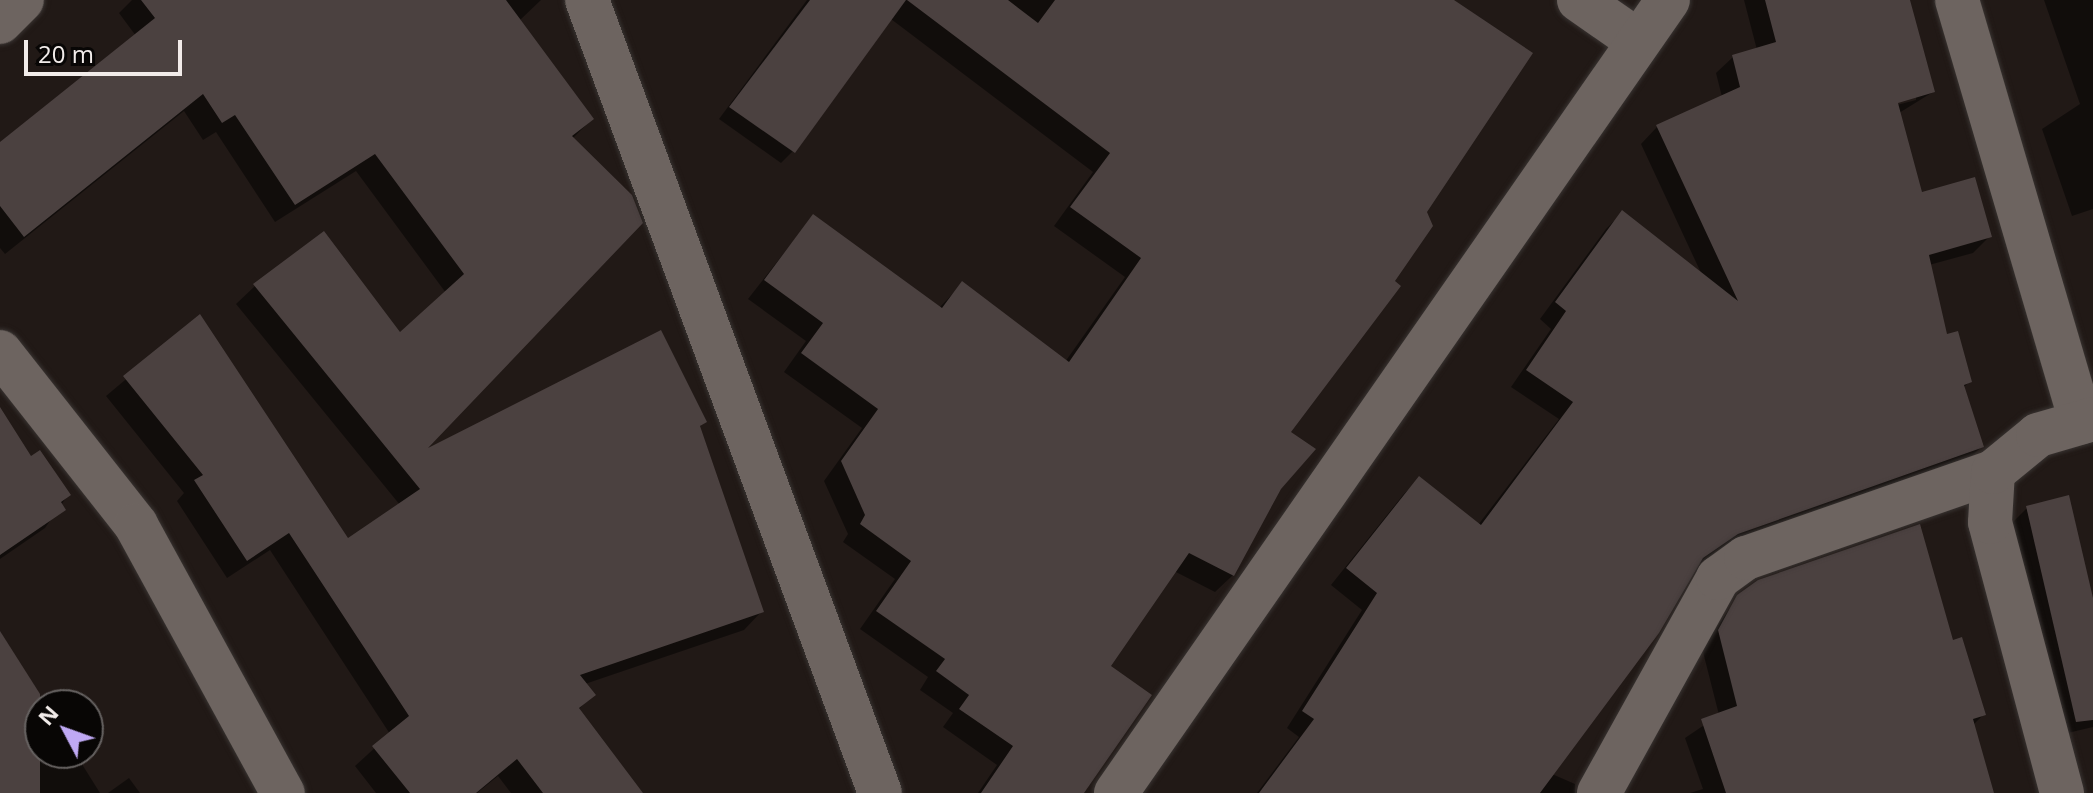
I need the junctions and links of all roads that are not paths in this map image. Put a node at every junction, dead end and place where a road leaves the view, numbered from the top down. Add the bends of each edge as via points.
1 (22, 0) edge
2 (587, 0) edge
3 (1579, 0) edge
4 (1668, 0) edge
5 (1957, 0) edge
6 (0, 22) edge
7 (1638, 41) junction
8 (0, 352) edge
9 (2087, 420) edge
10 (1993, 472) junction
11 (283, 793) edge
12 (880, 793) edge
13 (1116, 793) edge
14 (1599, 793) edge
15 (2062, 793) edge

1 - 6 street
2 - 12 street
3 - 7 street
4 - 7 street
5 - 9 street
7 - 13 street
8 - 11 street via 136,525
9 - 10 street via 2038,435
10 - 14 street via 1746,558 1718,578
10 - 15 street via 1990,522

